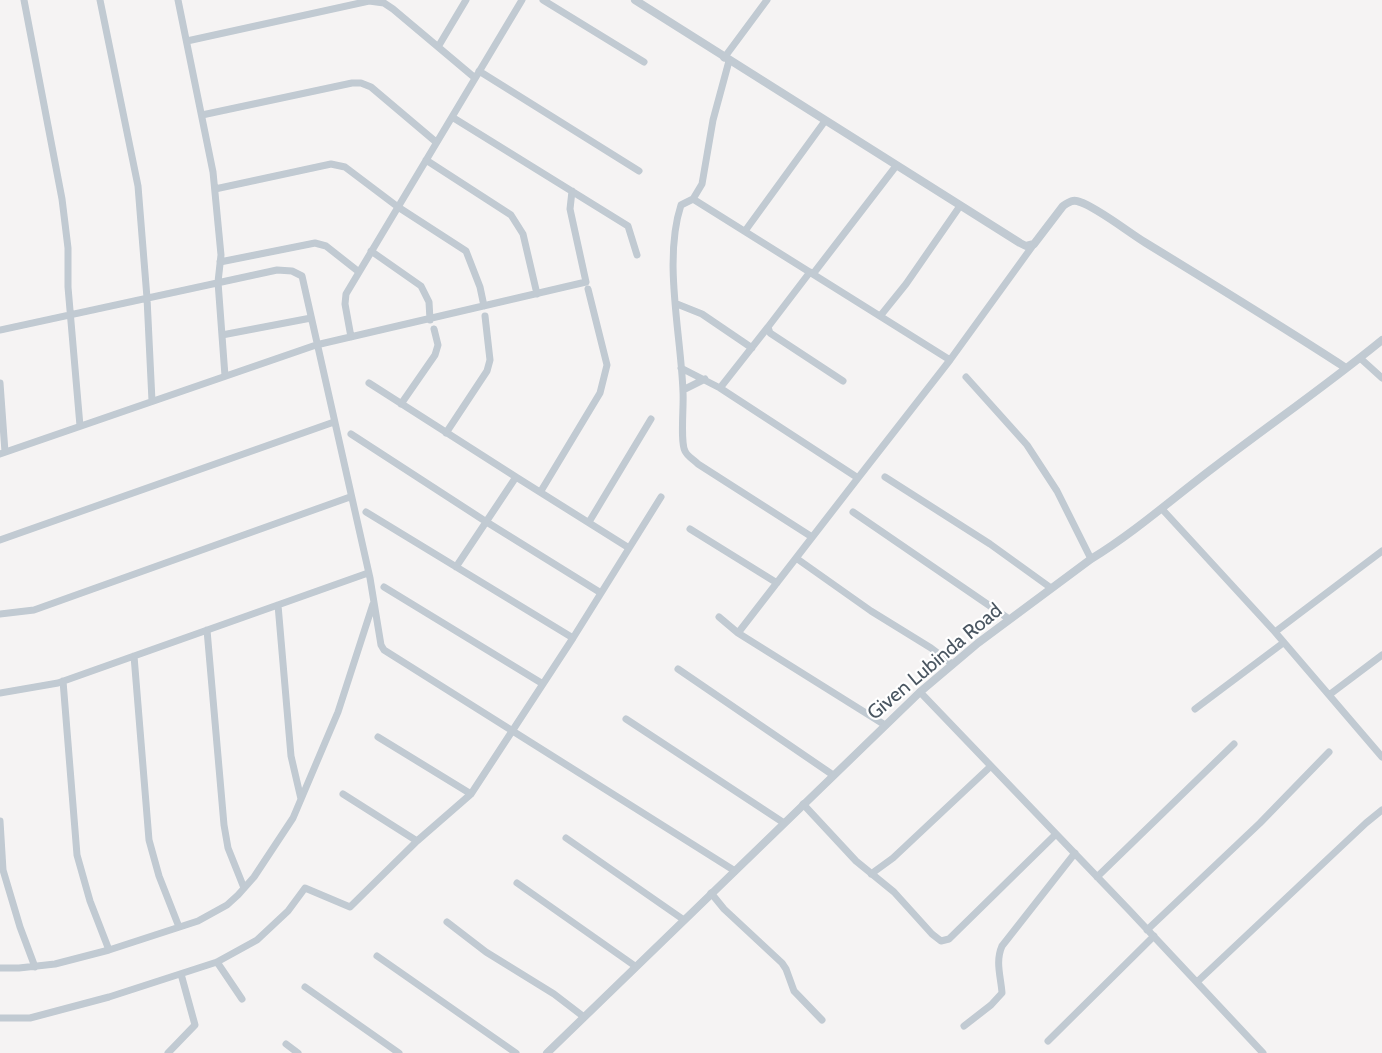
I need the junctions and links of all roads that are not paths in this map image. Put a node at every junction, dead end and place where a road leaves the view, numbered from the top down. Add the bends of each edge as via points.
1 (24, 0) edge
2 (100, 0) edge
3 (178, 0) edge
4 (466, 0) edge
5 (522, 0) edge
6 (543, 0) edge
7 (635, 0) edge
8 (768, 0) edge
9 (187, 41) junction
10 (438, 47) junction
11 (727, 59) junction
12 (644, 62) dead end
13 (477, 74) junction
14 (202, 115) junction
15 (452, 117) junction
16 (825, 121) junction
17 (436, 142) junction
18 (426, 160) junction
19 (896, 165) junction
20 (639, 171) dead end
21 (215, 189) junction
22 (572, 191) junction
23 (695, 196) junction
24 (960, 206) junction
25 (398, 207) junction
26 (745, 231) junction
27 (1029, 248) junction
28 (371, 251) junction
29 (637, 255) dead end
30 (220, 262) junction
31 (359, 272) junction
32 (812, 273) junction
33 (218, 282) junction
34 (588, 289) dead end
35 (537, 294) junction
36 (147, 298) junction
37 (677, 304) junction
38 (484, 306) junction
39 (70, 315) junction
40 (881, 315) junction
41 (485, 316) dead end
42 (311, 318) junction
43 (430, 320) junction
44 (768, 327) junction
45 (434, 329) dead end
46 (0, 330) edge
47 (222, 335) junction
48 (351, 337) junction
49 (1382, 340) edge
50 (316, 345) junction
51 (752, 348) junction
52 (1360, 358) junction
53 (950, 360) junction
54 (681, 368) junction
55 (1346, 368) junction
56 (225, 376) junction
57 (966, 377) dead end
58 (1382, 378) edge
59 (705, 379) junction
60 (843, 381) dead end
61 (0, 383) edge
62 (369, 383) dead end
63 (720, 388) junction
64 (683, 390) junction
65 (152, 402) junction
66 (400, 404) junction
67 (651, 419) dead end
68 (334, 422) junction
69 (80, 426) junction
70 (446, 433) junction
71 (351, 434) dead end
72 (3, 453) edge
73 (516, 477) junction
74 (885, 477) dead end
75 (858, 478) junction
76 (540, 491) junction
77 (350, 497) junction
78 (661, 498) dead end
79 (1162, 509) junction
80 (366, 512) dead end
81 (853, 512) dead end
82 (485, 521) junction
83 (589, 522) junction
84 (690, 529) dead end
85 (812, 537) junction
86 (0, 540) edge
87 (629, 548) junction
88 (1382, 551) edge
89 (796, 558) junction
90 (1091, 559) junction
91 (456, 567) junction
92 (368, 573) junction
93 (777, 583) junction
94 (384, 587) dead end
95 (1051, 588) junction
96 (601, 593) junction
97 (374, 602) junction
98 (278, 605) junction
99 (0, 614) edge
100 (719, 617) dead end
101 (1010, 619) junction
102 (207, 630) junction
103 (1275, 632) junction
104 (738, 633) junction
105 (573, 639) junction
106 (1283, 643) junction
107 (1382, 655) edge
108 (134, 656) junction
109 (952, 664) junction
110 (678, 669) dead end
111 (63, 681) junction
112 (543, 684) junction
113 (0, 693) edge
114 (920, 693) junction
115 (1329, 695) junction
116 (1195, 709) dead end
117 (626, 719) dead end
118 (885, 725) junction
119 (513, 732) junction
120 (378, 737) dead end
121 (1234, 744) dead end
122 (1329, 752) dead end
123 (1382, 757) edge
124 (991, 766) junction
125 (833, 775) junction
126 (343, 794) dead end
127 (471, 794) junction
128 (301, 799) junction
129 (803, 804) junction
130 (1382, 810) edge
131 (0, 821) edge
132 (784, 824) junction
133 (1056, 834) junction
134 (566, 838) dead end
135 (417, 841) junction
136 (1075, 853) junction
137 (735, 871) junction
138 (871, 874) junction
139 (1097, 877) junction
140 (517, 884) dead end
141 (244, 888) junction
142 (711, 893) junction
143 (684, 920) junction
144 (447, 922) dead end
145 (179, 927) junction
146 (1148, 930) junction
147 (1154, 936) junction
148 (109, 950) junction
149 (377, 956) dead end
150 (217, 962) junction
151 (635, 966) junction
152 (35, 967) junction
153 (0, 968) edge
154 (181, 974) junction
155 (1197, 982) junction
156 (305, 987) dead end
157 (242, 999) dead end
158 (584, 1017) junction
159 (0, 1018) edge
160 (822, 1020) dead end
161 (964, 1026) dead end
162 (1048, 1041) dead end
163 (286, 1044) dead end
164 (168, 1053) edge
165 (298, 1053) edge
166 (399, 1053) edge
167 (516, 1053) edge
168 (548, 1053) edge
169 (1263, 1053) edge

1 - 39 street via 62,199
2 - 36 street via 138,186
3 - 9 street
4 - 10 street
5 - 13 street
6 - 12 street
7 - 11 street
8 - 11 street
9 - 10 street via 369,1 393,9
9 - 14 street
10 - 13 street
11 - 16 street
11 - 23 street via 702,184
13 - 15 street
13 - 20 street
14 - 17 street via 362,83 376,90
14 - 21 street
15 - 17 street
15 - 22 street
16 - 19 street
16 - 26 street
17 - 18 street
18 - 25 street
18 - 35 street via 511,215 522,234
19 - 24 street
19 - 32 street
21 - 25 street via 331,164 354,173
21 - 30 street
22 - 29 street via 628,226
22 - 35 street via 570,209 586,282
23 - 26 street
23 - 37 street via 681,205 677,216 673,262
24 - 27 street
24 - 40 street
25 - 28 street
25 - 38 street via 466,251
26 - 32 street
27 - 53 street
27 - 55 street via 1063,206 1076,200 1085,203
28 - 31 street
28 - 43 street via 421,286 429,302
30 - 31 street via 315,243 326,246
30 - 33 street
31 - 48 street via 346,294
32 - 40 street
32 - 44 street
33 - 36 street
33 - 42 street via 276,270 292,271 302,276
33 - 47 street
34 - 76 street via 607,365 604,382
35 - 38 street
36 - 39 street
36 - 65 street
37 - 51 street via 702,314
37 - 54 street
38 - 43 street
39 - 46 street
39 - 69 street
40 - 53 street
41 - 70 street via 489,365
42 - 47 street
42 - 50 street
43 - 48 street
44 - 51 street
44 - 60 street via 770,333
45 - 66 street via 438,345 435,355
47 - 56 street
48 - 50 street
49 - 52 street, Given Lubinda Road
50 - 56 street
50 - 68 street
51 - 63 street
52 - 55 street, Given Lubinda Road
52 - 58 street
53 - 75 street
54 - 59 street
54 - 64 street
55 - 79 street, Given Lubinda Road
56 - 65 street
57 - 90 street via 1027,445 1057,491
59 - 63 street
59 - 64 street
61 - 72 street
62 - 66 street
63 - 75 street
64 - 85 street via 685,453
65 - 69 street
66 - 70 street
67 - 83 street
68 - 77 street
68 - 86 street
69 - 72 street
70 - 73 street
71 - 82 street
73 - 76 street
73 - 82 street
74 - 95 street
75 - 85 street
76 - 83 street
77 - 92 street
77 - 99 street via 34,610
78 - 87 street
79 - 90 street, Given Lubinda Road
79 - 103 street
80 - 91 street
81 - 101 street
82 - 91 street
82 - 96 street
83 - 87 street
84 - 93 street
85 - 89 street
87 - 96 street
88 - 103 street
89 - 93 street
89 - 109 street
90 - 95 street, Given Lubinda Road
91 - 105 street
92 - 97 street
92 - 98 street
93 - 104 street
94 - 112 street
95 - 101 street, Given Lubinda Road
96 - 105 street
97 - 119 street via 381,645 388,654
97 - 128 street via 338,712
98 - 102 street
98 - 128 street via 291,756
100 - 104 street
101 - 109 street, Given Lubinda Road
102 - 108 street
102 - 141 street via 224,825 228,848
103 - 106 street
104 - 118 street
105 - 112 street
106 - 115 street
106 - 116 street
107 - 115 street
108 - 111 street
108 - 145 street via 149,840
109 - 114 street, Given Lubinda Road
110 - 125 street
111 - 113 street
111 - 148 street via 77,855
112 - 119 street
114 - 118 street, Given Lubinda Road
114 - 124 street
115 - 123 street
117 - 132 street
118 - 125 street, Given Lubinda Road
119 - 127 street
119 - 137 street
120 - 127 street
121 - 139 street
122 - 146 street
124 - 133 street
124 - 138 street
125 - 129 street, Given Lubinda Road
126 - 135 street
127 - 135 street
128 - 141 street via 293,819
129 - 132 street, Given Lubinda Road
129 - 138 street
130 - 155 street
131 - 152 street via 3,870
132 - 137 street, Given Lubinda Road
133 - 136 street
133 - 138 street via 944,941 937,939 894,892
134 - 143 street
135 - 150 street via 350,906 305,888 288,911 257,940
136 - 139 street
136 - 161 street via 1002,946 998,955 1002,993
137 - 142 street, Given Lubinda Road
139 - 146 street
140 - 151 street
141 - 145 street via 227,905
142 - 143 street, Given Lubinda Road
142 - 160 street via 782,963 794,991
143 - 151 street, Given Lubinda Road
144 - 158 street
145 - 148 street
146 - 147 street
147 - 155 street
147 - 162 street
148 - 152 street
149 - 167 street
150 - 154 street
150 - 157 street
151 - 158 street, Given Lubinda Road
152 - 153 street
154 - 159 street via 30,1018
154 - 164 street via 195,1025
155 - 169 street
156 - 166 street
158 - 168 street, Given Lubinda Road
163 - 165 street

